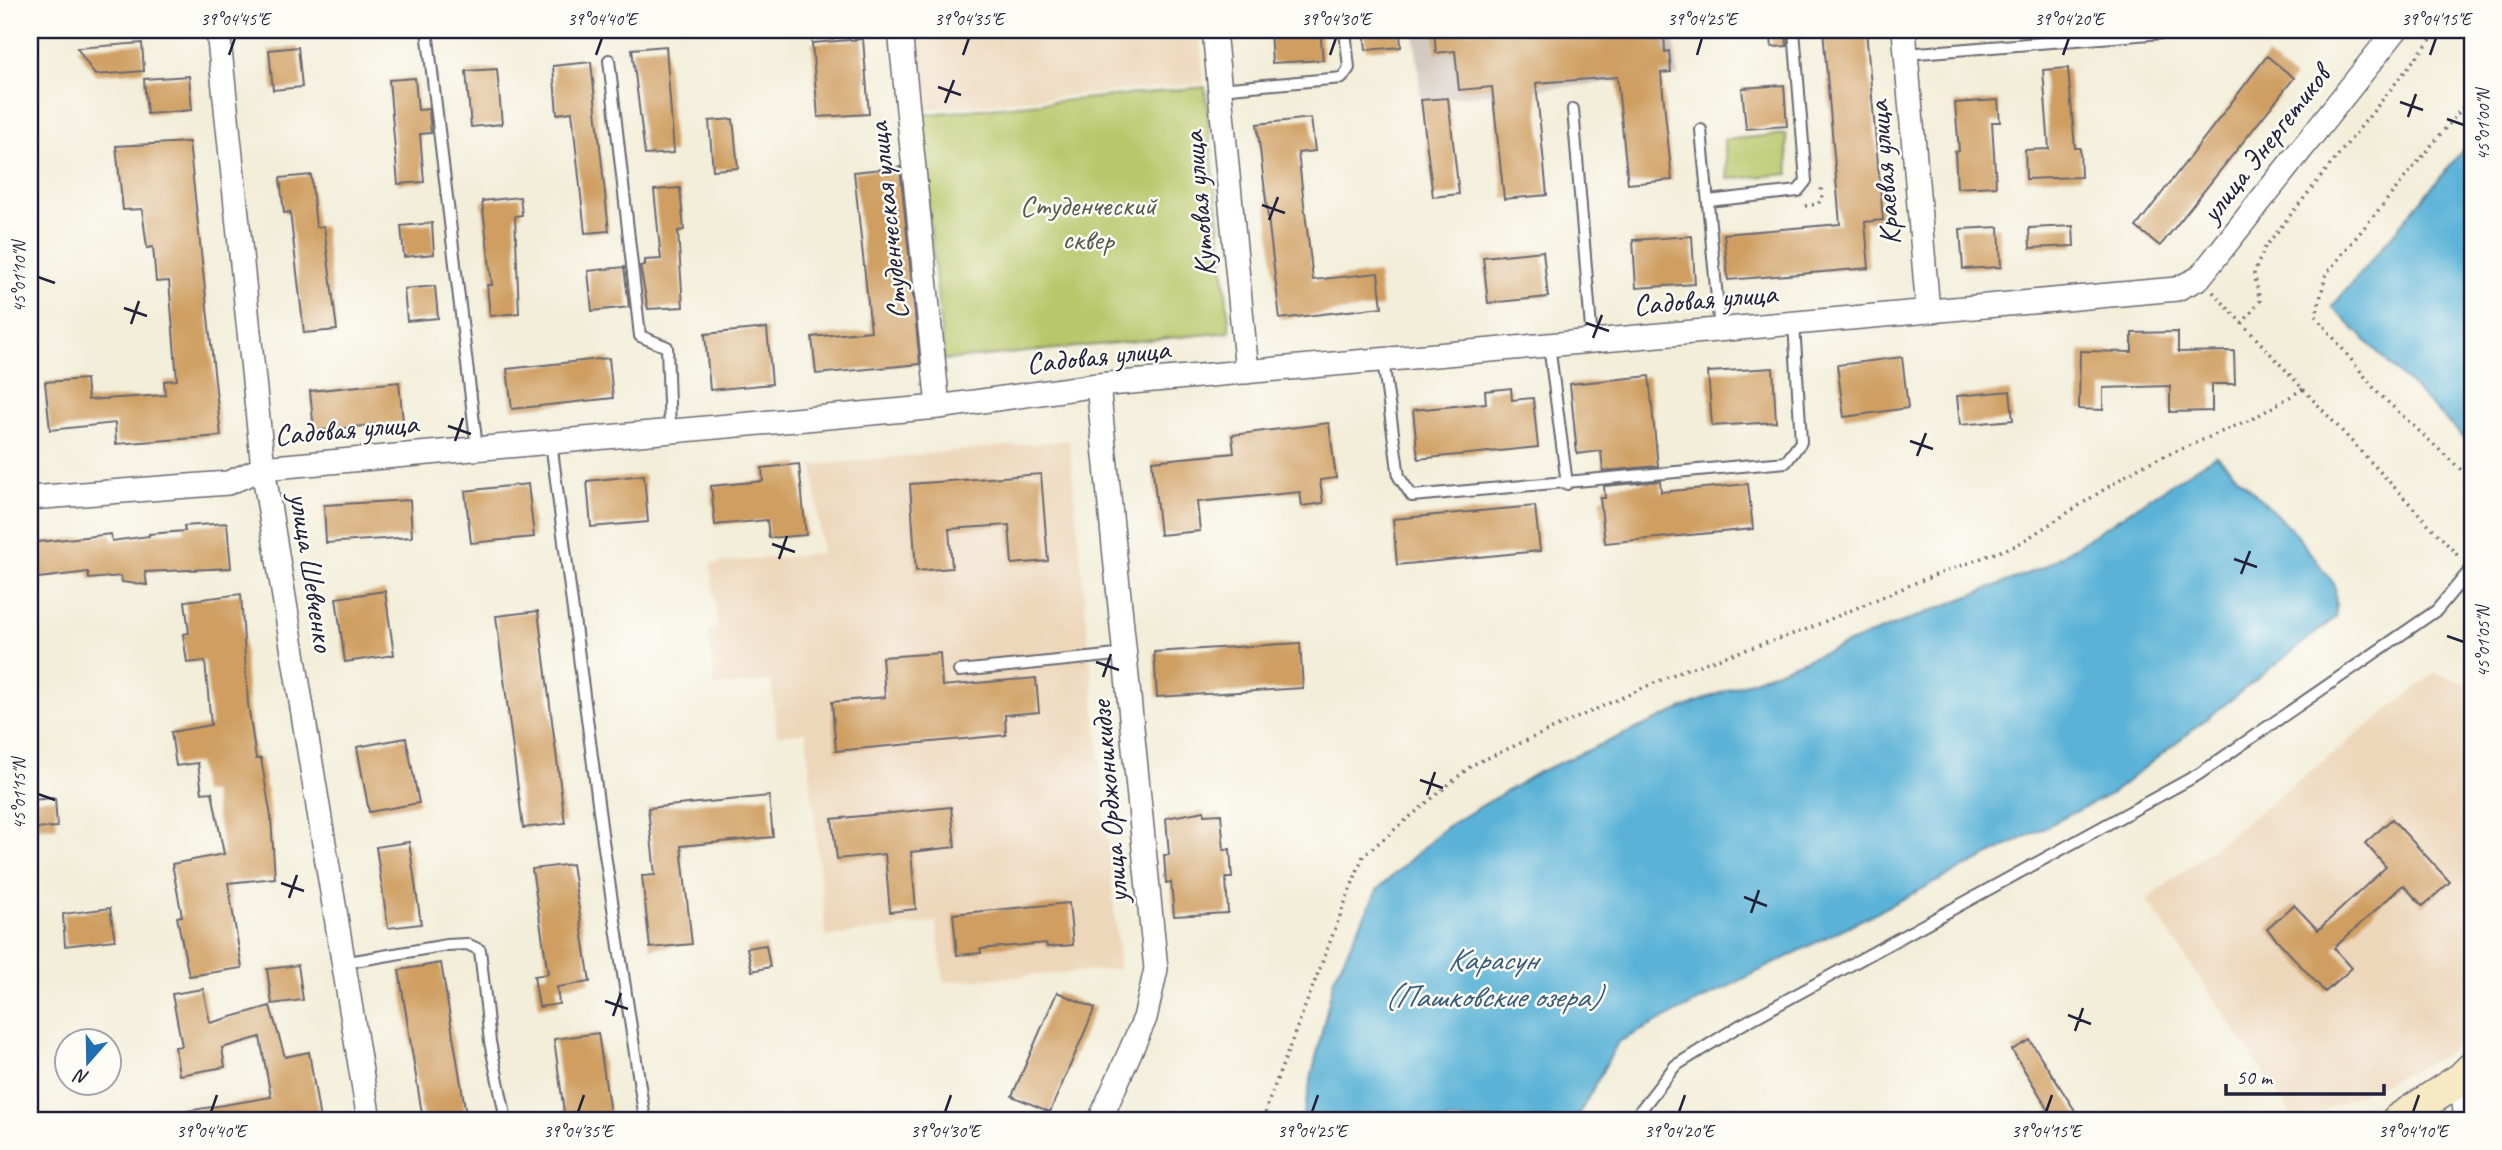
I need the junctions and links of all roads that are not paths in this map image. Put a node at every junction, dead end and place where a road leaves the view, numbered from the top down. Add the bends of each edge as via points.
1 (218, 30) edge
2 (427, 30) edge
3 (900, 30) edge
4 (1214, 30) edge
5 (1345, 30) edge
6 (1794, 30) edge
7 (1904, 30) edge
8 (2396, 30) edge
9 (2187, 31) edge
10 (2096, 34) edge
11 (1906, 54) junction
12 (609, 60) dead end
13 (1219, 89) junction
14 (1573, 109) dead end
15 (1701, 130) dead end
16 (1708, 201) junction
17 (2177, 289) joint
18 (1928, 311) junction
19 (1794, 323) junction
20 (1720, 330) junction
21 (1592, 341) junction
22 (1549, 345) junction
23 (1383, 360) junction
24 (1247, 372) junction
25 (1098, 386) junction
26 (938, 407) junction
27 (670, 431) junction
28 (551, 442) junction
29 (477, 448) junction
30 (263, 468) junction
31 (1567, 484) junction
32 (30, 498) edge
33 (2470, 569) road end
34 (1127, 654) junction
35 (959, 671) dead end
36 (343, 963) junction
37 (2466, 1074) edge
38 (369, 1120) edge
39 (506, 1120) edge
40 (645, 1120) edge
41 (1100, 1120) edge
42 (1633, 1120) edge
43 (2398, 1120) edge
44 (2466, 1120) edge

1 - 30 street, улица Шевченко
2 - 29 lane
3 - 26 street, Студенческая улица
4 - 13 street, Кутовая улица
5 - 13 lane via 1349,68 1342,78
6 - 16 lane via 1806,181 1797,191
7 - 11 street, Краевая улица
8 - 17 street, улица Энергетиков via 2199,278
9 - 10 lane
10 - 11 lane
11 - 18 street, Краевая улица
12 - 27 lane via 640,336 667,347
13 - 24 street, Кутовая улица
14 - 21 lane
15 - 16 lane
16 - 20 lane
17 - 18 street, Садовая улица
18 - 19 street, Садовая улица
19 - 20 street, Садовая улица
19 - 31 lane via 1801,442 1786,462
20 - 21 street, Садовая улица
21 - 22 street, Садовая улица
22 - 23 street, Садовая улица
22 - 31 lane
23 - 24 street, Садовая улица
23 - 31 lane via 1399,477 1412,496
24 - 25 street, Садовая улица
25 - 26 street, Садовая улица
25 - 34 street, улица Орджоникидзе
26 - 27 street, Садовая улица
27 - 28 street, Садовая улица
28 - 29 street, Садовая улица
28 - 40 lane
29 - 30 street, Садовая улица
30 - 32 street, Садовая улица via 228,483
30 - 36 street, улица Шевченко
33 - 42 lane via 2437,610 2199,774 1739,1026 1675,1066
34 - 35 lane
34 - 41 street, улица Орджоникидзе via 1157,969 1145,1018
36 - 38 street, улица Шевченко
36 - 39 lane via 447,945 467,944 480,950 490,1042
37 - 43 street
37 - 44 street

